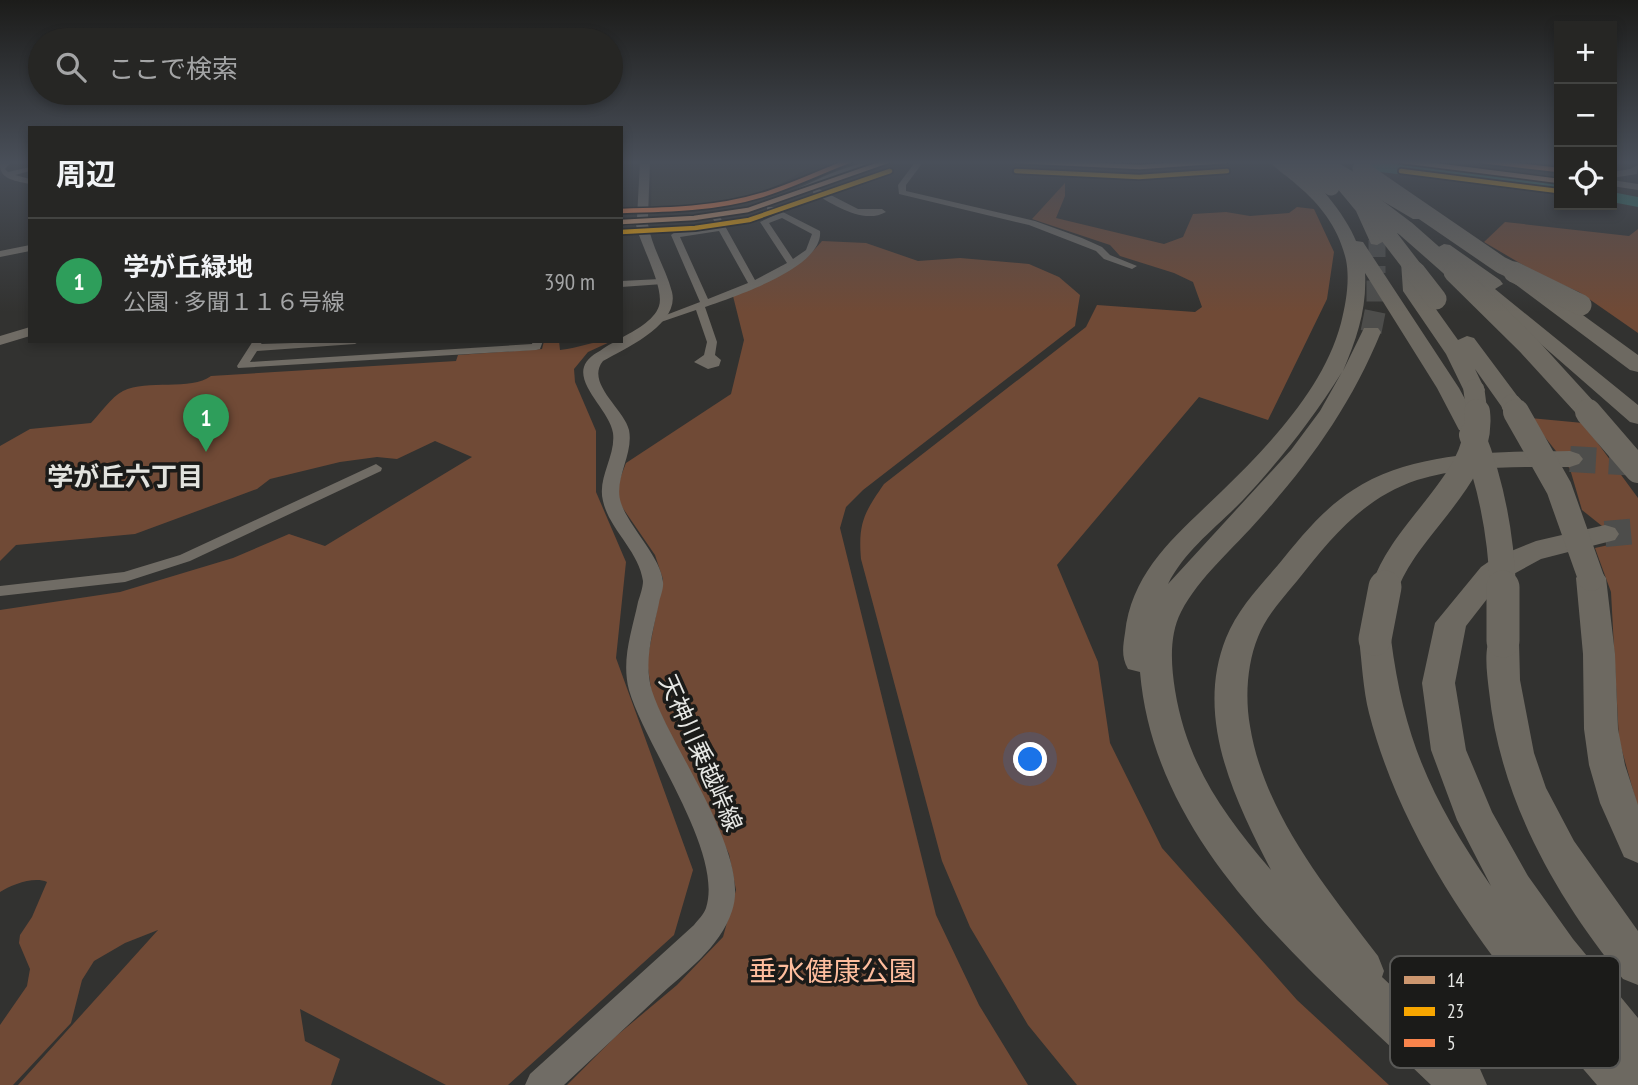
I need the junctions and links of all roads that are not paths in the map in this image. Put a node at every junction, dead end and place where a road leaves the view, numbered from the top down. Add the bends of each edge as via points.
1 (697, 212) edge
2 (733, 212) edge
3 (776, 212) edge
4 (855, 212) edge
5 (882, 212) dead end
6 (983, 212) edge
7 (1331, 212) edge
8 (1365, 212) edge
9 (1367, 212) edge
10 (1373, 212) edge
11 (1378, 212) edge
12 (1385, 212) edge
13 (1403, 212) edge
14 (1411, 212) edge
15 (1427, 212) edge
16 (783, 215) junction
17 (717, 219) dead end
18 (632, 220) edge
19 (1340, 222) junction
20 (722, 228) junction
21 (1377, 240) tunnel mouth
22 (28, 248) edge
23 (1437, 250) junction
24 (0, 254) edge
25 (791, 263) junction
26 (1502, 265) junction
27 (1132, 266) dead end
28 (660, 282) junction
29 (623, 284) edge
30 (753, 284) junction
31 (1505, 293) junction
32 (1427, 298) junction
33 (702, 303) junction
34 (658, 320) junction
35 (1371, 332) tunnel mouth
36 (28, 334) edge
37 (623, 342) edge
38 (0, 343) edge
39 (289, 343) edge
40 (395, 343) edge
41 (537, 343) edge
42 (622, 343) edge
43 (256, 344) edge
44 (1638, 346) edge
45 (390, 356) junction
46 (709, 357) dead end
47 (1638, 365) edge
48 (1638, 386) edge
49 (1638, 399) edge
50 (1638, 417) edge
51 (1638, 442) edge
52 (1570, 459) tunnel mouth
53 (376, 468) dead end
54 (1638, 470) edge
55 (1605, 534) tunnel mouth
56 (0, 592) edge
57 (1638, 845) edge
58 (1264, 891) junction
59 (1519, 956) edge
60 (1560, 956) edge
61 (1638, 964) edge
62 (1390, 1005) edge
63 (1390, 1013) edge
64 (1620, 1030) edge
65 (1638, 1052) edge
66 (1613, 1068) edge
67 (541, 1085) edge
68 (1628, 1085) edge

1 - 18 street
2 - 18 street
3 - 16 street
4 - 5 street
6 - 27 street via 1079,240
7 - 19 highway
8 - 21 highway
9 - 32 highway, bridge via 1410,262 1412,286
10 - 23 highway, bridge
11 - 23 highway, bridge
12 - 54 highway, bridge via 1462,278
13 - 51 highway via 1556,351
14 - 26 highway
15 - 26 highway, bridge
16 - 25 street via 764,222
16 - 25 street via 817,233 806,255
17 - 20 street
18 - 28 street
19 - 58 highway via 1353,252 1358,283 1351,323 1332,369 1264,463 1165,566 1152,587 1139,637 1144,697 1168,764 1217,839
19 - 61 highway, bridge via 1434,366 1488,475 1503,557 1506,700 1525,785 1585,895
20 - 30 street
20 - 33 street via 676,235
22 - 24 street
23 - 31 highway
23 - 50 highway
25 - 30 street
26 - 44 highway, bridge via 1581,305
26 - 47 highway, bridge
28 - 29 street
28 - 34 street via 667,300
30 - 33 street
31 - 48 highway
31 - 49 highway
32 - 57 highway, bridge via 1512,405 1570,509 1591,578 1607,765
32 - 59 highway, bridge via 1474,390 1479,418 1474,453 1454,487 1398,557 1378,608 1375,639 1386,712 1402,761 1464,880
33 - 34 street
33 - 46 street via 712,342
34 - 37 street, 天神川乗越峠線
35 - 58 highway via 1347,388 1316,436 1181,589 1159,633 1157,688 1176,756 1221,837
36 - 38 street
39 - 43 street
40 - 45 street
41 - 45 street via 536,347
42 - 67 street, 天神川乗越峠線 via 598,358 590,376 621,431 612,503 653,582 636,660 640,689 716,852 720,906 704,935
43 - 45 street via 242,366
52 - 62 highway via 1442,468 1366,493 1331,521 1271,592 1254,616 1235,659 1230,698 1234,728 1243,763 1273,835 1297,878
53 - 56 street via 186,558 125,577
55 - 60 highway via 1566,541 1514,559 1491,573 1460,606 1440,664 1439,699 1461,788 1486,843
58 - 63 highway
64 - 65 highway
66 - 68 highway, bridge

